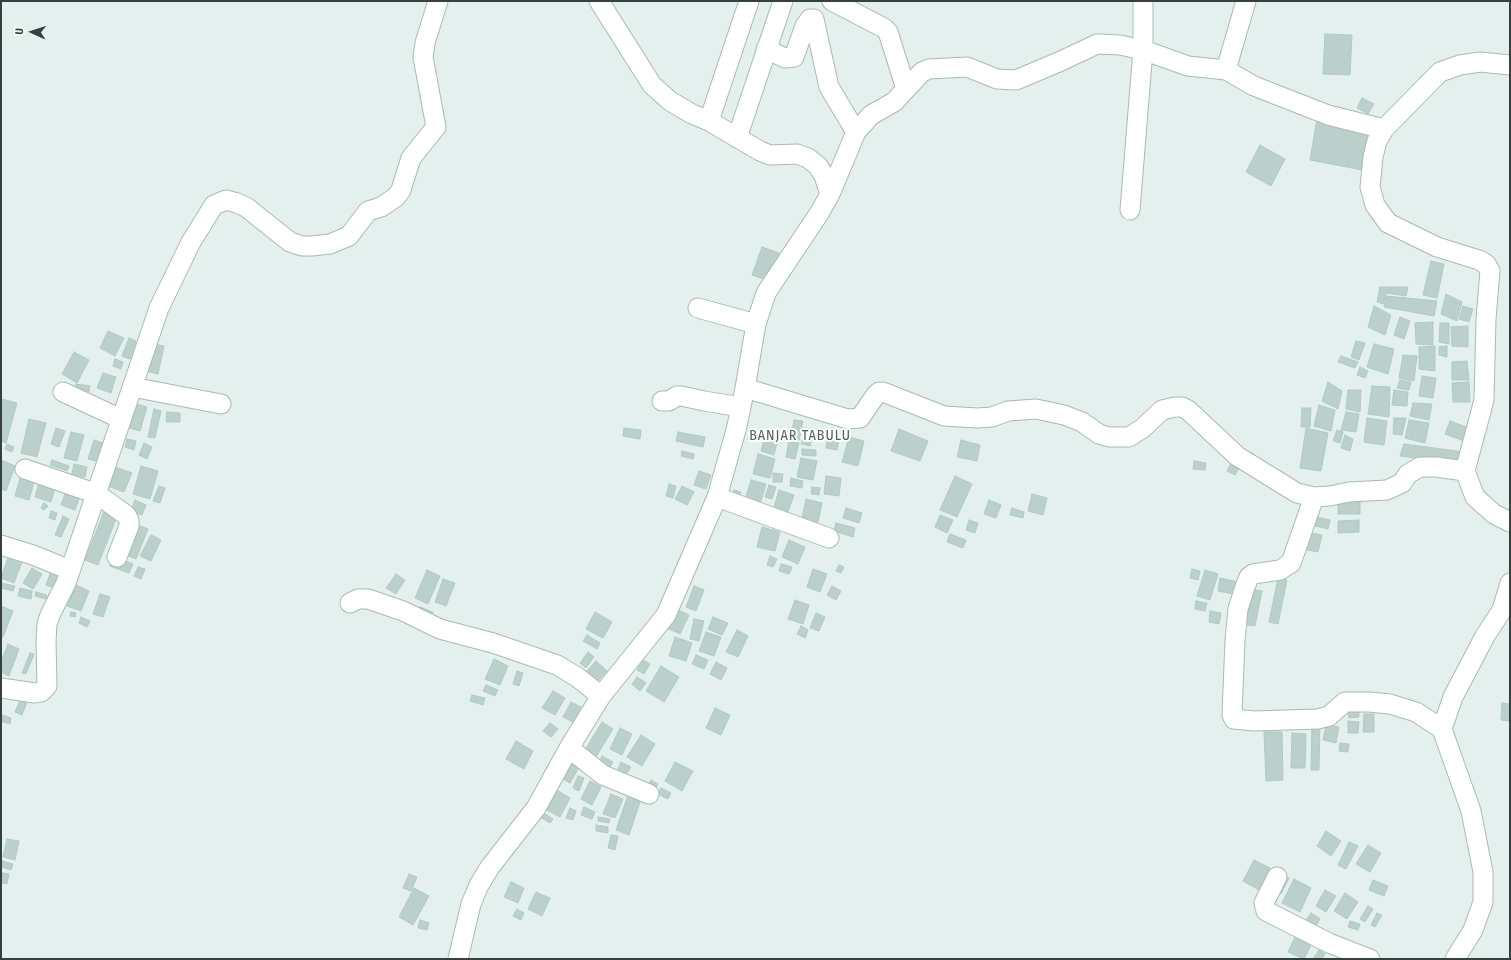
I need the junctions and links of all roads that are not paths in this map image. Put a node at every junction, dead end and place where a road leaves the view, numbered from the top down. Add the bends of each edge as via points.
1 (438, 1) edge
2 (599, 1) edge
3 (749, 1) edge
4 (783, 1) edge
5 (832, 1) edge
6 (1143, 1) edge
7 (1246, 1) edge
8 (766, 49) junction
9 (1143, 50) junction
10 (1510, 66) edge
11 (1226, 70) junction
12 (906, 89) junction
13 (709, 121) junction
14 (1384, 128) junction
15 (856, 132) junction
16 (737, 138) junction
17 (830, 194) junction
18 (1130, 210) dead end
19 (698, 308) dead end
20 (756, 324) junction
21 (132, 387) junction
22 (746, 388) junction
23 (63, 392) dead end
24 (662, 401) dead end
25 (221, 404) dead end
26 (741, 407) junction
27 (120, 419) junction
28 (25, 469) dead end
29 (1465, 471) junction
30 (97, 494) junction
31 (717, 497) junction
32 (1314, 497) junction
33 (1510, 522) edge
34 (829, 538) dead end
35 (1, 544) edge
36 (117, 557) dead end
37 (70, 570) junction
38 (1510, 583) edge
39 (350, 603) dead end
40 (1506, 614) edge
41 (1, 688) edge
42 (601, 696) junction
43 (1442, 729) junction
44 (569, 748) junction
45 (649, 794) dead end
46 (1277, 876) dead end
47 (458, 959) edge
48 (1370, 959) edge
49 (1455, 959) edge

1 - 21 street via 425,43 424,57 436,127 411,158 402,190 381,207 368,211 349,236 330,244 312,246 290,242 238,203 226,200 214,205 191,242 159,308
2 - 13 street via 652,86 670,101
3 - 13 street
4 - 8 street
5 - 12 street via 888,32
6 - 9 street
7 - 11 street
8 - 15 street via 785,58 794,57 805,26 810,19 814,19 829,87
8 - 16 street
9 - 11 street via 1188,66
9 - 12 street via 1097,44 1016,80 997,79 967,67 929,69 916,77
9 - 18 street
10 - 14 street via 1480,62 1440,72
11 - 14 street via 1254,86 1328,115
12 - 15 street via 894,102 871,115
13 - 16 street
14 - 29 street via 1372,157 1370,187 1375,205 1388,223 1438,246 1479,260 1486,264 1490,271 1484,400
15 - 17 street
16 - 17 street via 770,155 797,154 808,158 818,166
17 - 20 street via 766,293
19 - 20 street
20 - 22 street
21 - 25 street
21 - 27 street
22 - 26 street
22 - 32 street via 848,419 860,418 879,392 944,416 984,418 1008,411 1036,409 1064,415 1109,437 1129,437 1162,410 1182,407 1237,456 1297,493
23 - 27 street
24 - 26 street via 681,396
26 - 31 street
27 - 30 street
28 - 30 street
29 - 32 street via 1436,466 1420,467 1408,474 1402,484 1387,490
29 - 33 street via 1475,496 1494,514
30 - 36 street via 129,520
30 - 37 street
31 - 34 street
31 - 42 street via 666,615
32 - 43 street via 1290,563 1280,570 1253,574 1249,577 1238,609 1232,718 1237,721 1318,719 1330,716 1345,702 1390,704 1416,712
35 - 37 street
37 - 41 street via 47,624 45,690 35,693
38 - 40 street
39 - 42 street via 358,599 368,599 403,611 440,630 493,642 557,665
40 - 43 street via 1485,636 1453,697
42 - 44 street
43 - 49 street via 1471,811 1483,872 1483,902 1473,930
44 - 45 street via 603,775
44 - 47 street via 536,808 479,885 471,904
46 - 48 street via 1264,903 1266,911 1330,944

